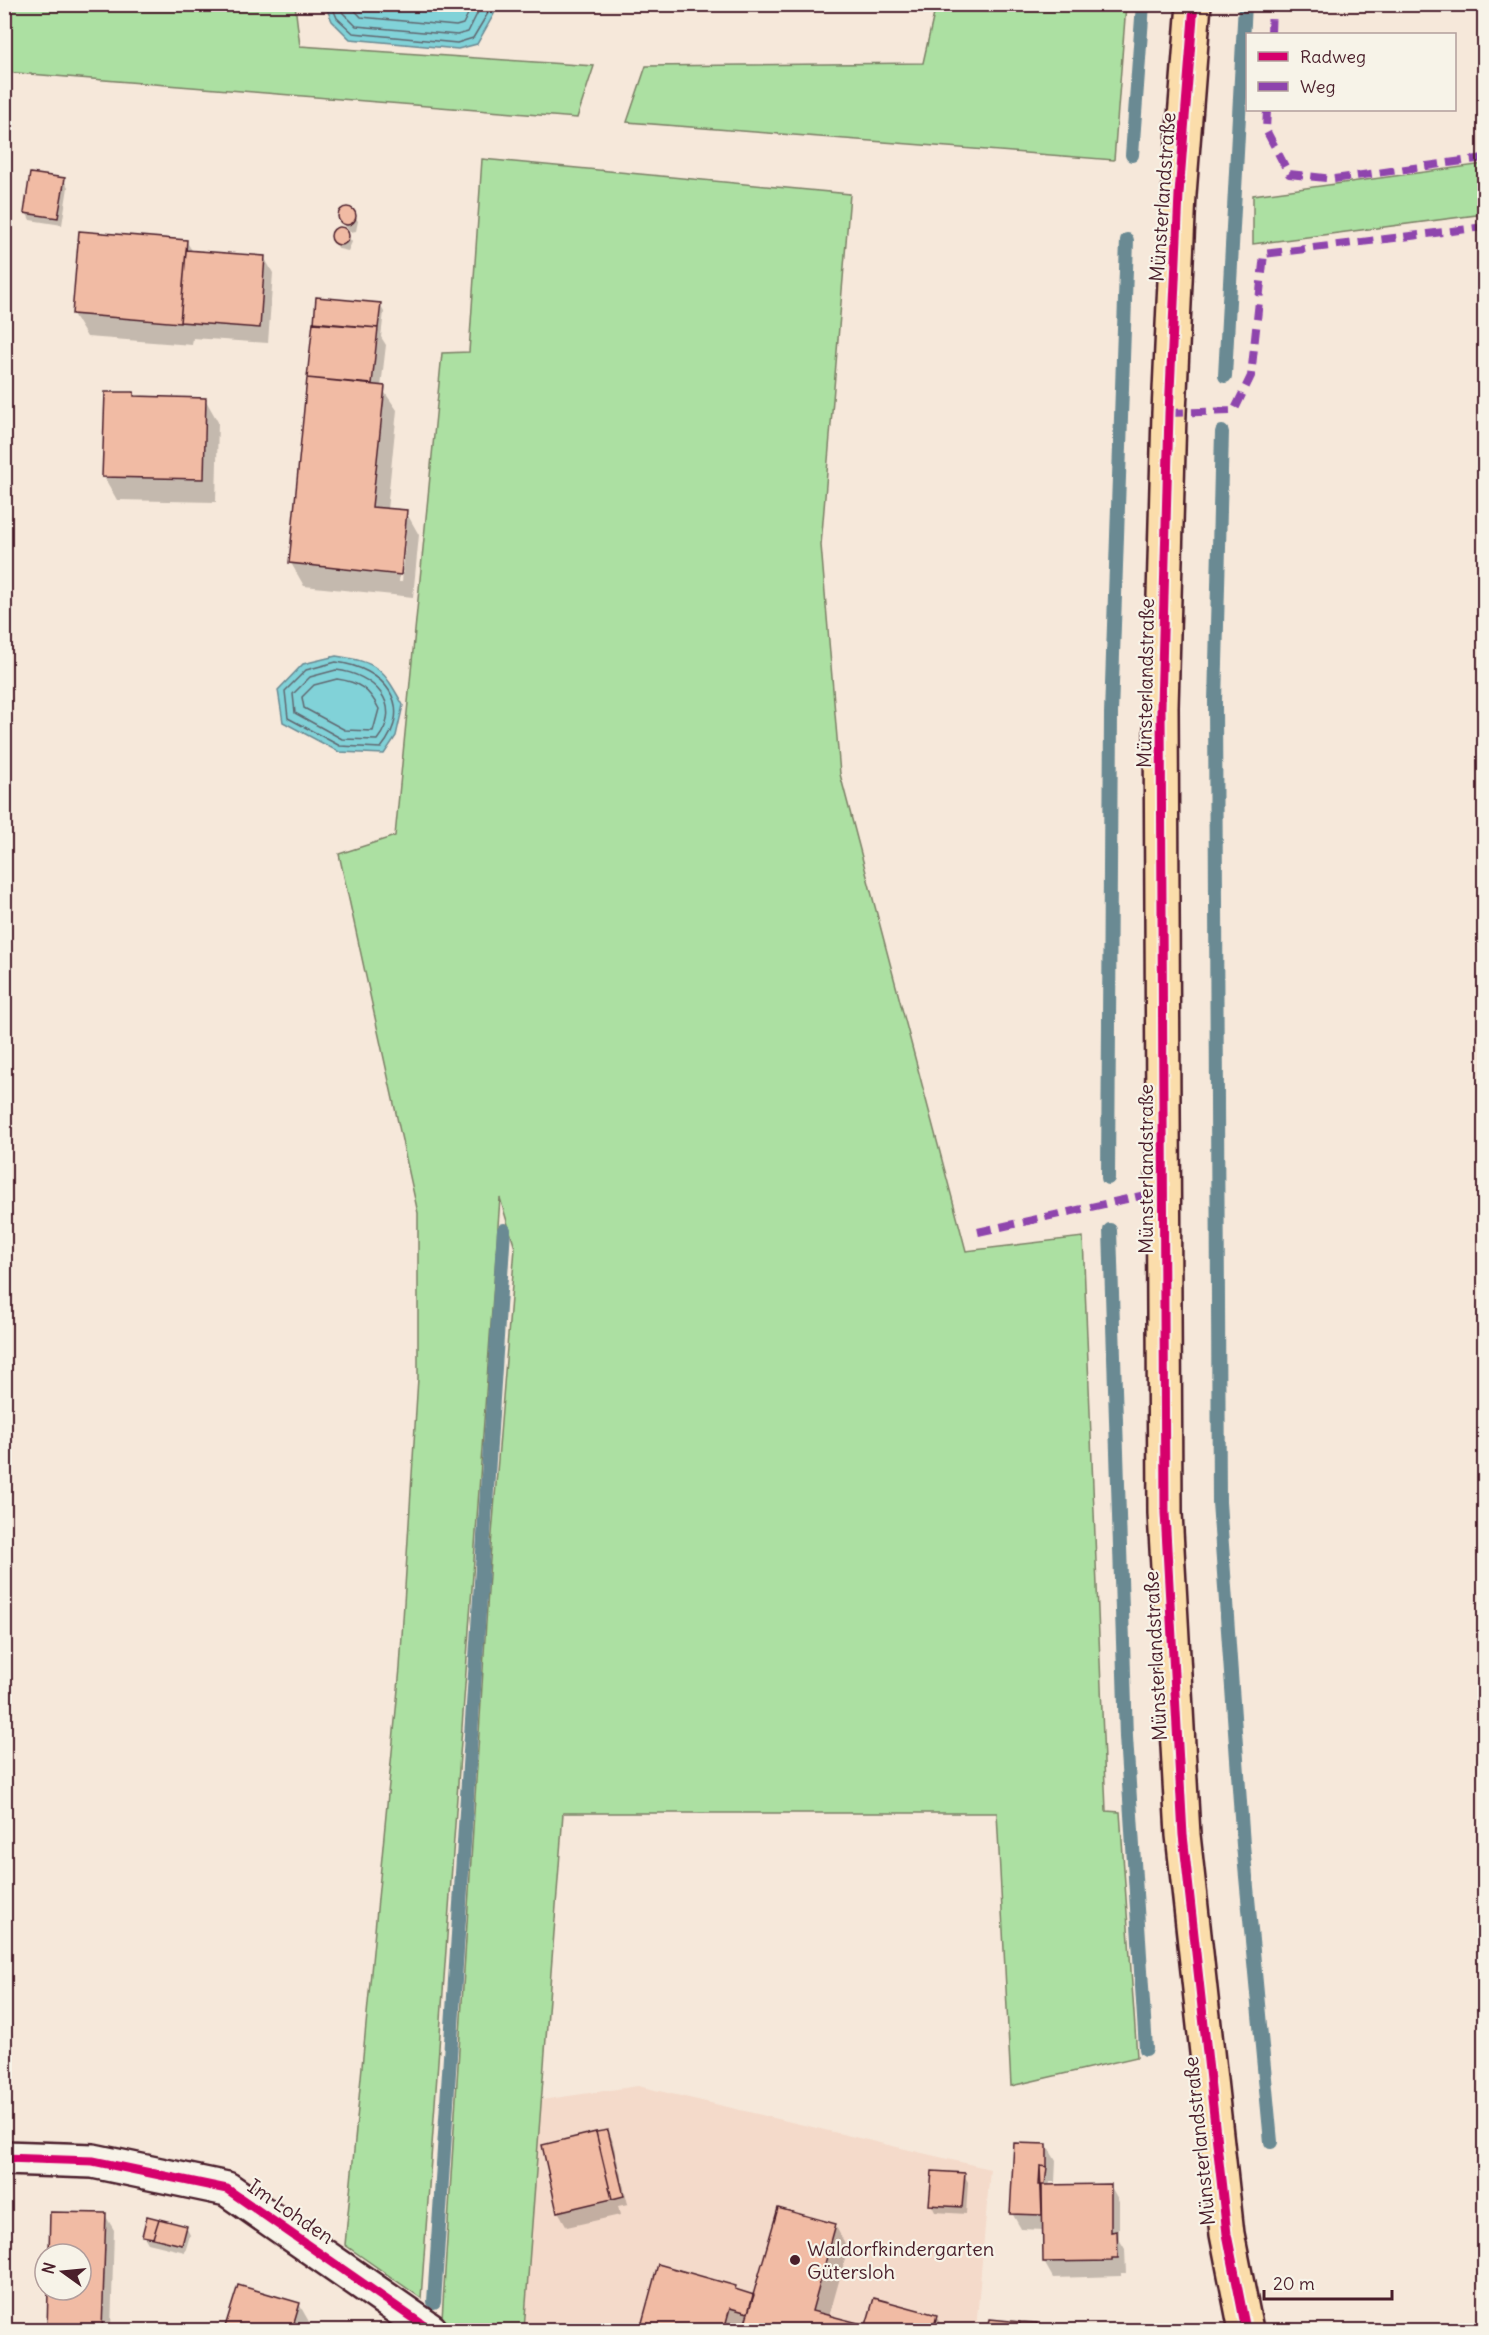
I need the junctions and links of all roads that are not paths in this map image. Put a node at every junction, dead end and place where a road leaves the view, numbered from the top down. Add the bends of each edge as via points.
1 (1194, 4) edge
2 (4, 2158) edge
3 (430, 2331) edge
4 (1246, 2331) edge

1 - 4 main road, Münsterlandstraße via 1178,205 1161,707 1165,1513 1183,1835 1227,2234
2 - 3 street, Im Lohden via 93,2161 227,2189

